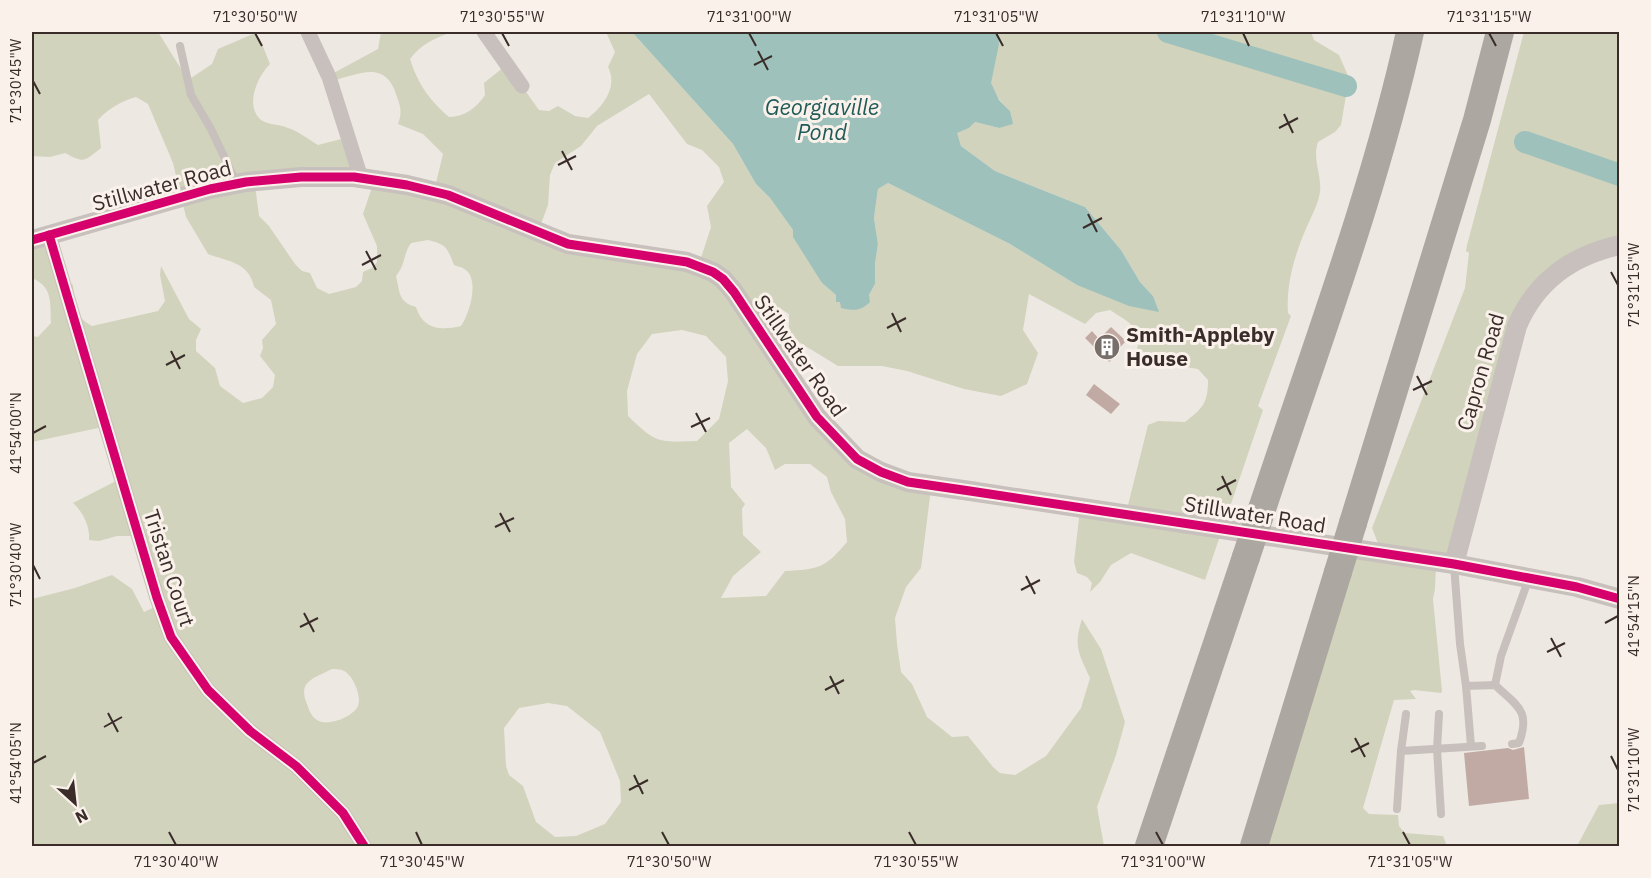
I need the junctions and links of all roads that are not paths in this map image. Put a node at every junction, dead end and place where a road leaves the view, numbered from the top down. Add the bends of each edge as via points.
1 (308, 32) edge
2 (484, 32) edge
3 (1410, 32) edge
4 (1500, 32) edge
5 (180, 46) dead end
6 (522, 86) dead end
7 (362, 178) junction
8 (237, 184) junction
9 (40, 238) edge
10 (1620, 245) edge
11 (1454, 564) junction
12 (1529, 578) junction
13 (1620, 599) edge
14 (1495, 685) junction
15 (1466, 686) junction
16 (1407, 714) dead end
17 (1439, 714) dead end
18 (1287, 738) junction
19 (1512, 744) dead end
20 (1471, 746) junction
21 (1482, 746) dead end
22 (1437, 749) junction
23 (1401, 751) junction
24 (1397, 810) dead end
25 (1441, 814) dead end
26 (364, 846) edge
27 (1149, 846) edge
28 (1254, 846) edge
29 (1264, 846) edge

1 - 7 street via 329,77
2 - 6 street
3 - 27 highway, bridge via 1367,191
4 - 18 highway, bridge via 1477,120
5 - 8 lane via 191,95
7 - 8 street, Stillwater Road via 321,176
7 - 11 street, Stillwater Road via 448,195 568,244 687,262 713,273 734,292 817,417 857,459 898,479
8 - 9 street, Stillwater Road
9 - 26 street, Tristan Court via 171,638 208,690 250,731 296,766 343,813
10 - 11 street, Capron Road via 1565,266 1542,286 1524,310
11 - 12 street, Stillwater Road
11 - 15 lane
12 - 13 street, Stillwater Road
12 - 14 lane
14 - 15 lane
14 - 19 lane via 1521,709 1525,718 1519,743
15 - 20 lane
16 - 23 lane
17 - 22 lane
18 - 28 highway
18 - 29 highway
20 - 21 lane
20 - 22 lane
22 - 23 lane
22 - 25 lane
23 - 24 lane

